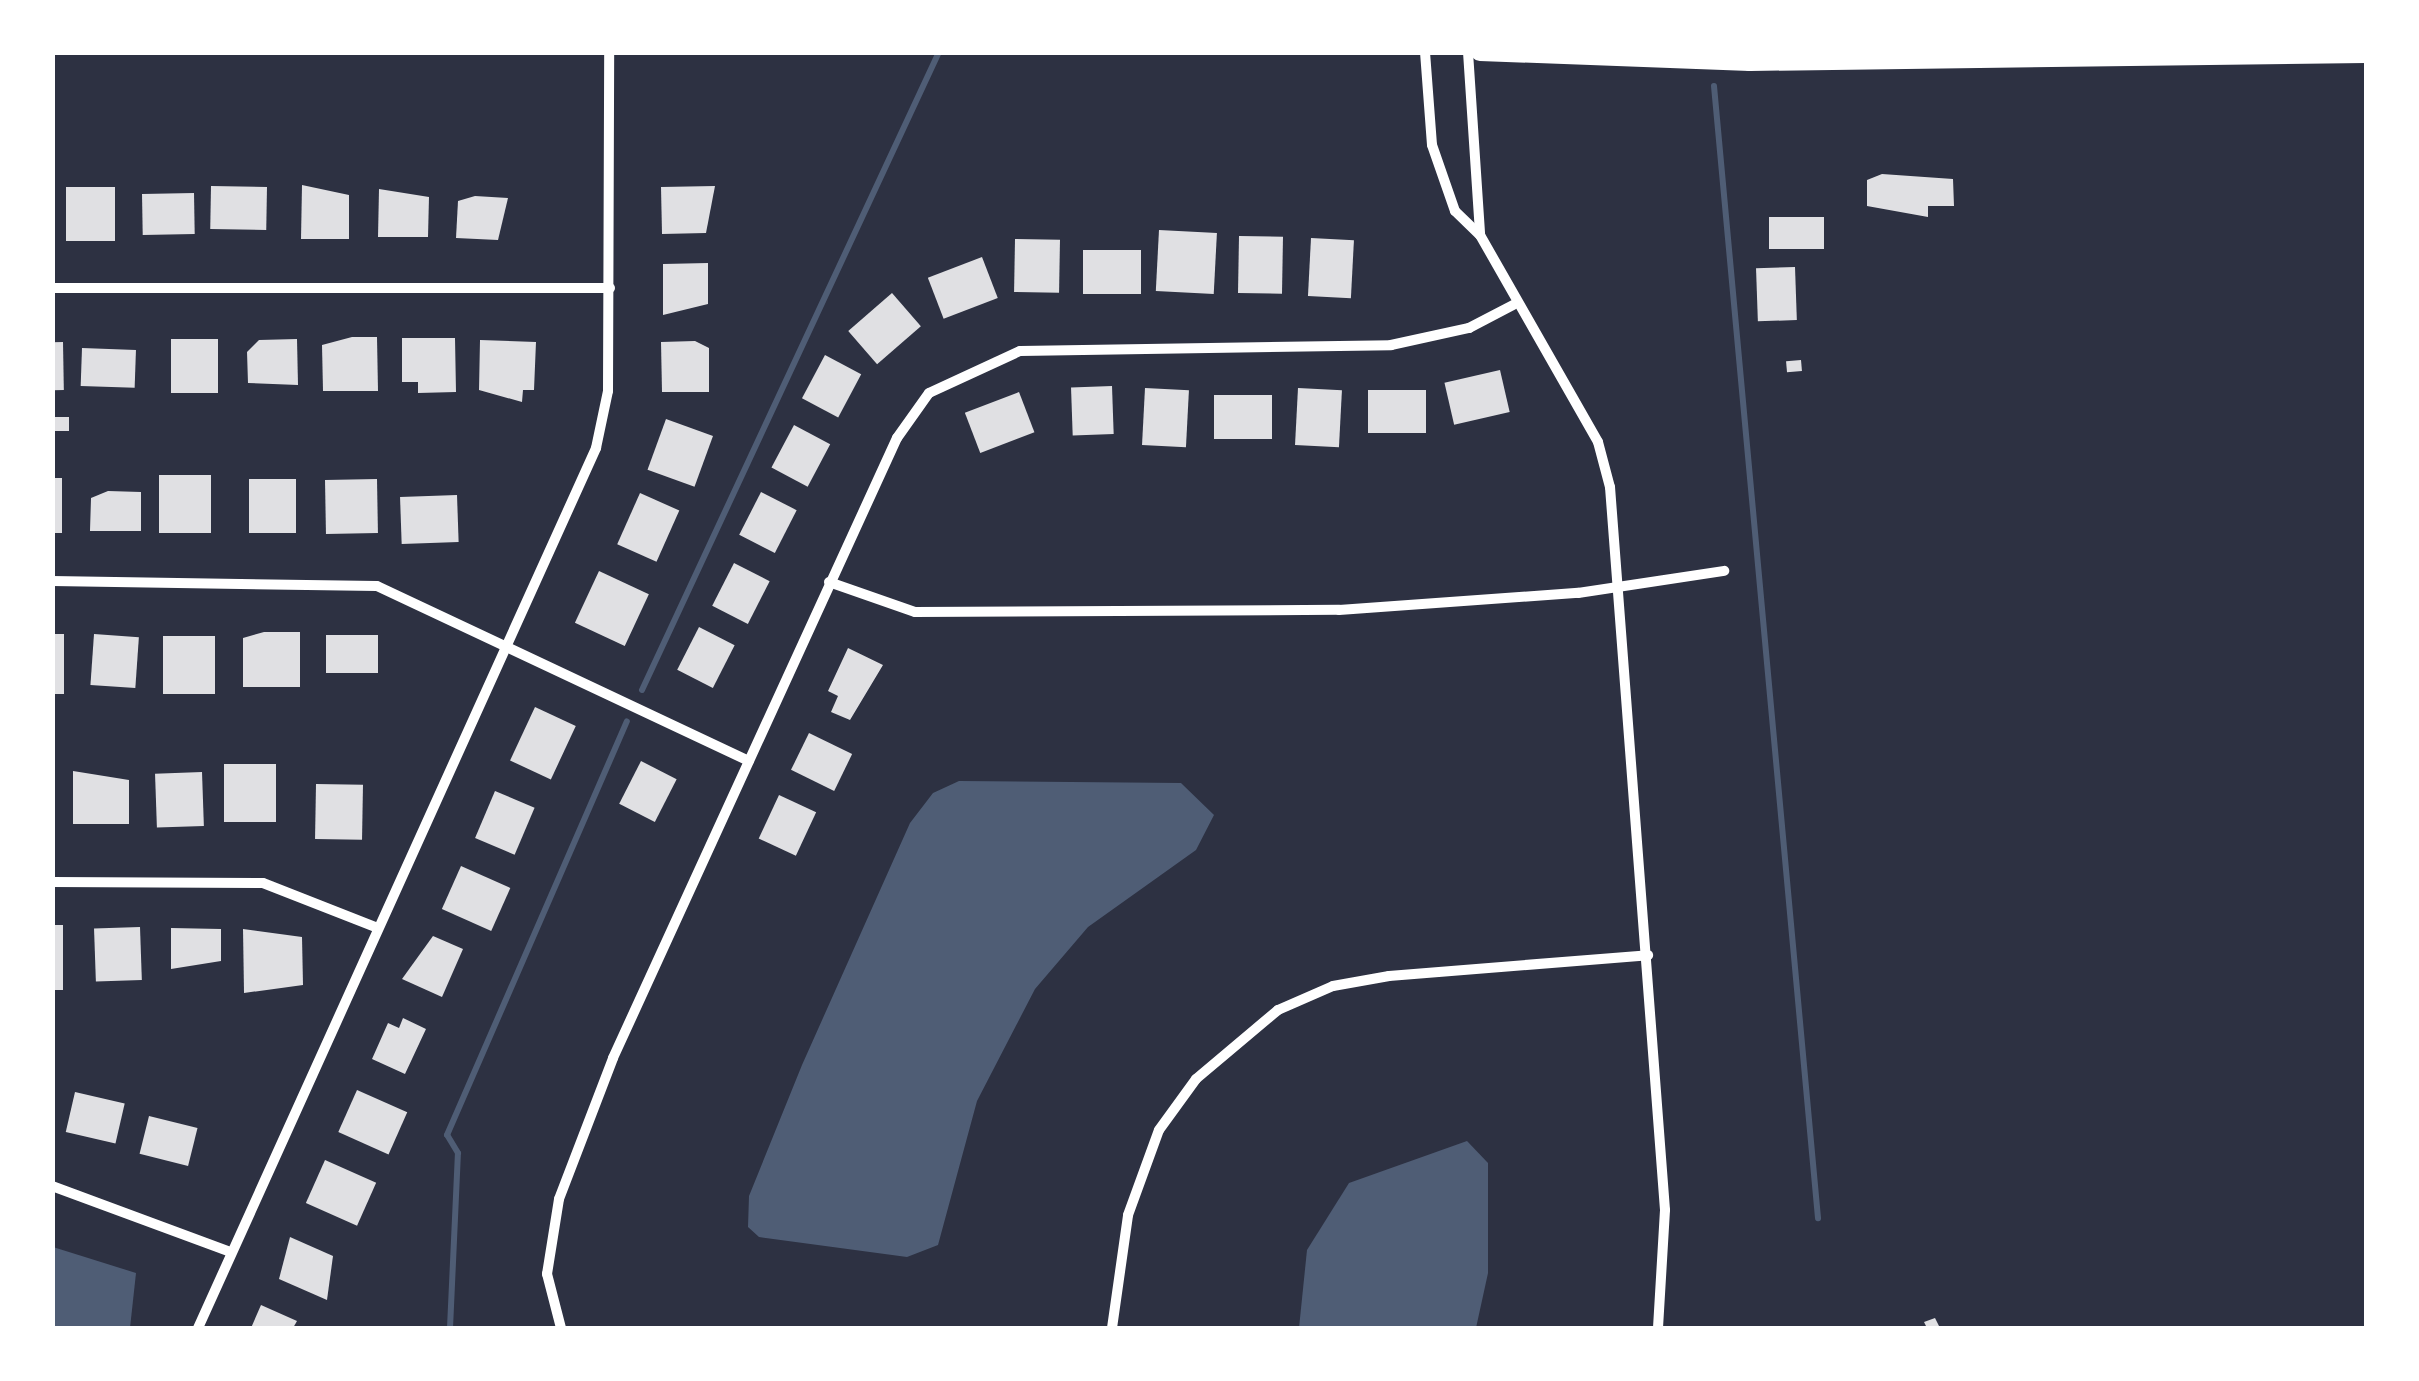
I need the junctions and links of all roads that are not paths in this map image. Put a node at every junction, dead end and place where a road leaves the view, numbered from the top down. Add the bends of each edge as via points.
1 (609, 52) edge
2 (1426, 52) edge
3 (1468, 52) edge
4 (1480, 52) edge
5 (2366, 54) edge
6 (1480, 234) junction
7 (52, 288) edge
8 (610, 288) junction
9 (1514, 305) junction
10 (1724, 571) dead end
11 (52, 581) edge
12 (829, 582) junction
13 (1620, 588) junction
14 (510, 646) junction
15 (748, 761) junction
16 (52, 882) edge
17 (378, 928) junction
18 (1648, 955) junction
19 (52, 1186) edge
20 (230, 1252) junction
21 (198, 1328) edge
22 (561, 1328) edge
23 (1112, 1328) edge
24 (1658, 1328) edge

1 - 8 street
2 - 6 street via 1432,145 1455,211
3 - 6 street
4 - 5 main road via 1750,62
6 - 9 street
7 - 8 street
8 - 14 street via 596,448
9 - 12 street via 1469,328 1390,345 1056,347 985,360 929,392 909,417
9 - 13 street via 1598,442
10 - 13 street
11 - 14 street via 344,581 377,586
12 - 13 street via 915,612 989,614 1339,610
12 - 15 street
13 - 18 street
14 - 15 street
14 - 17 street
15 - 22 street via 612,1058 560,1199 548,1274
16 - 17 street via 263,883
17 - 20 street
18 - 23 street via 1389,976 1333,986 1278,1010 1196,1079 1159,1130 1128,1215
18 - 24 street via 1665,1210
19 - 20 street
20 - 21 street

